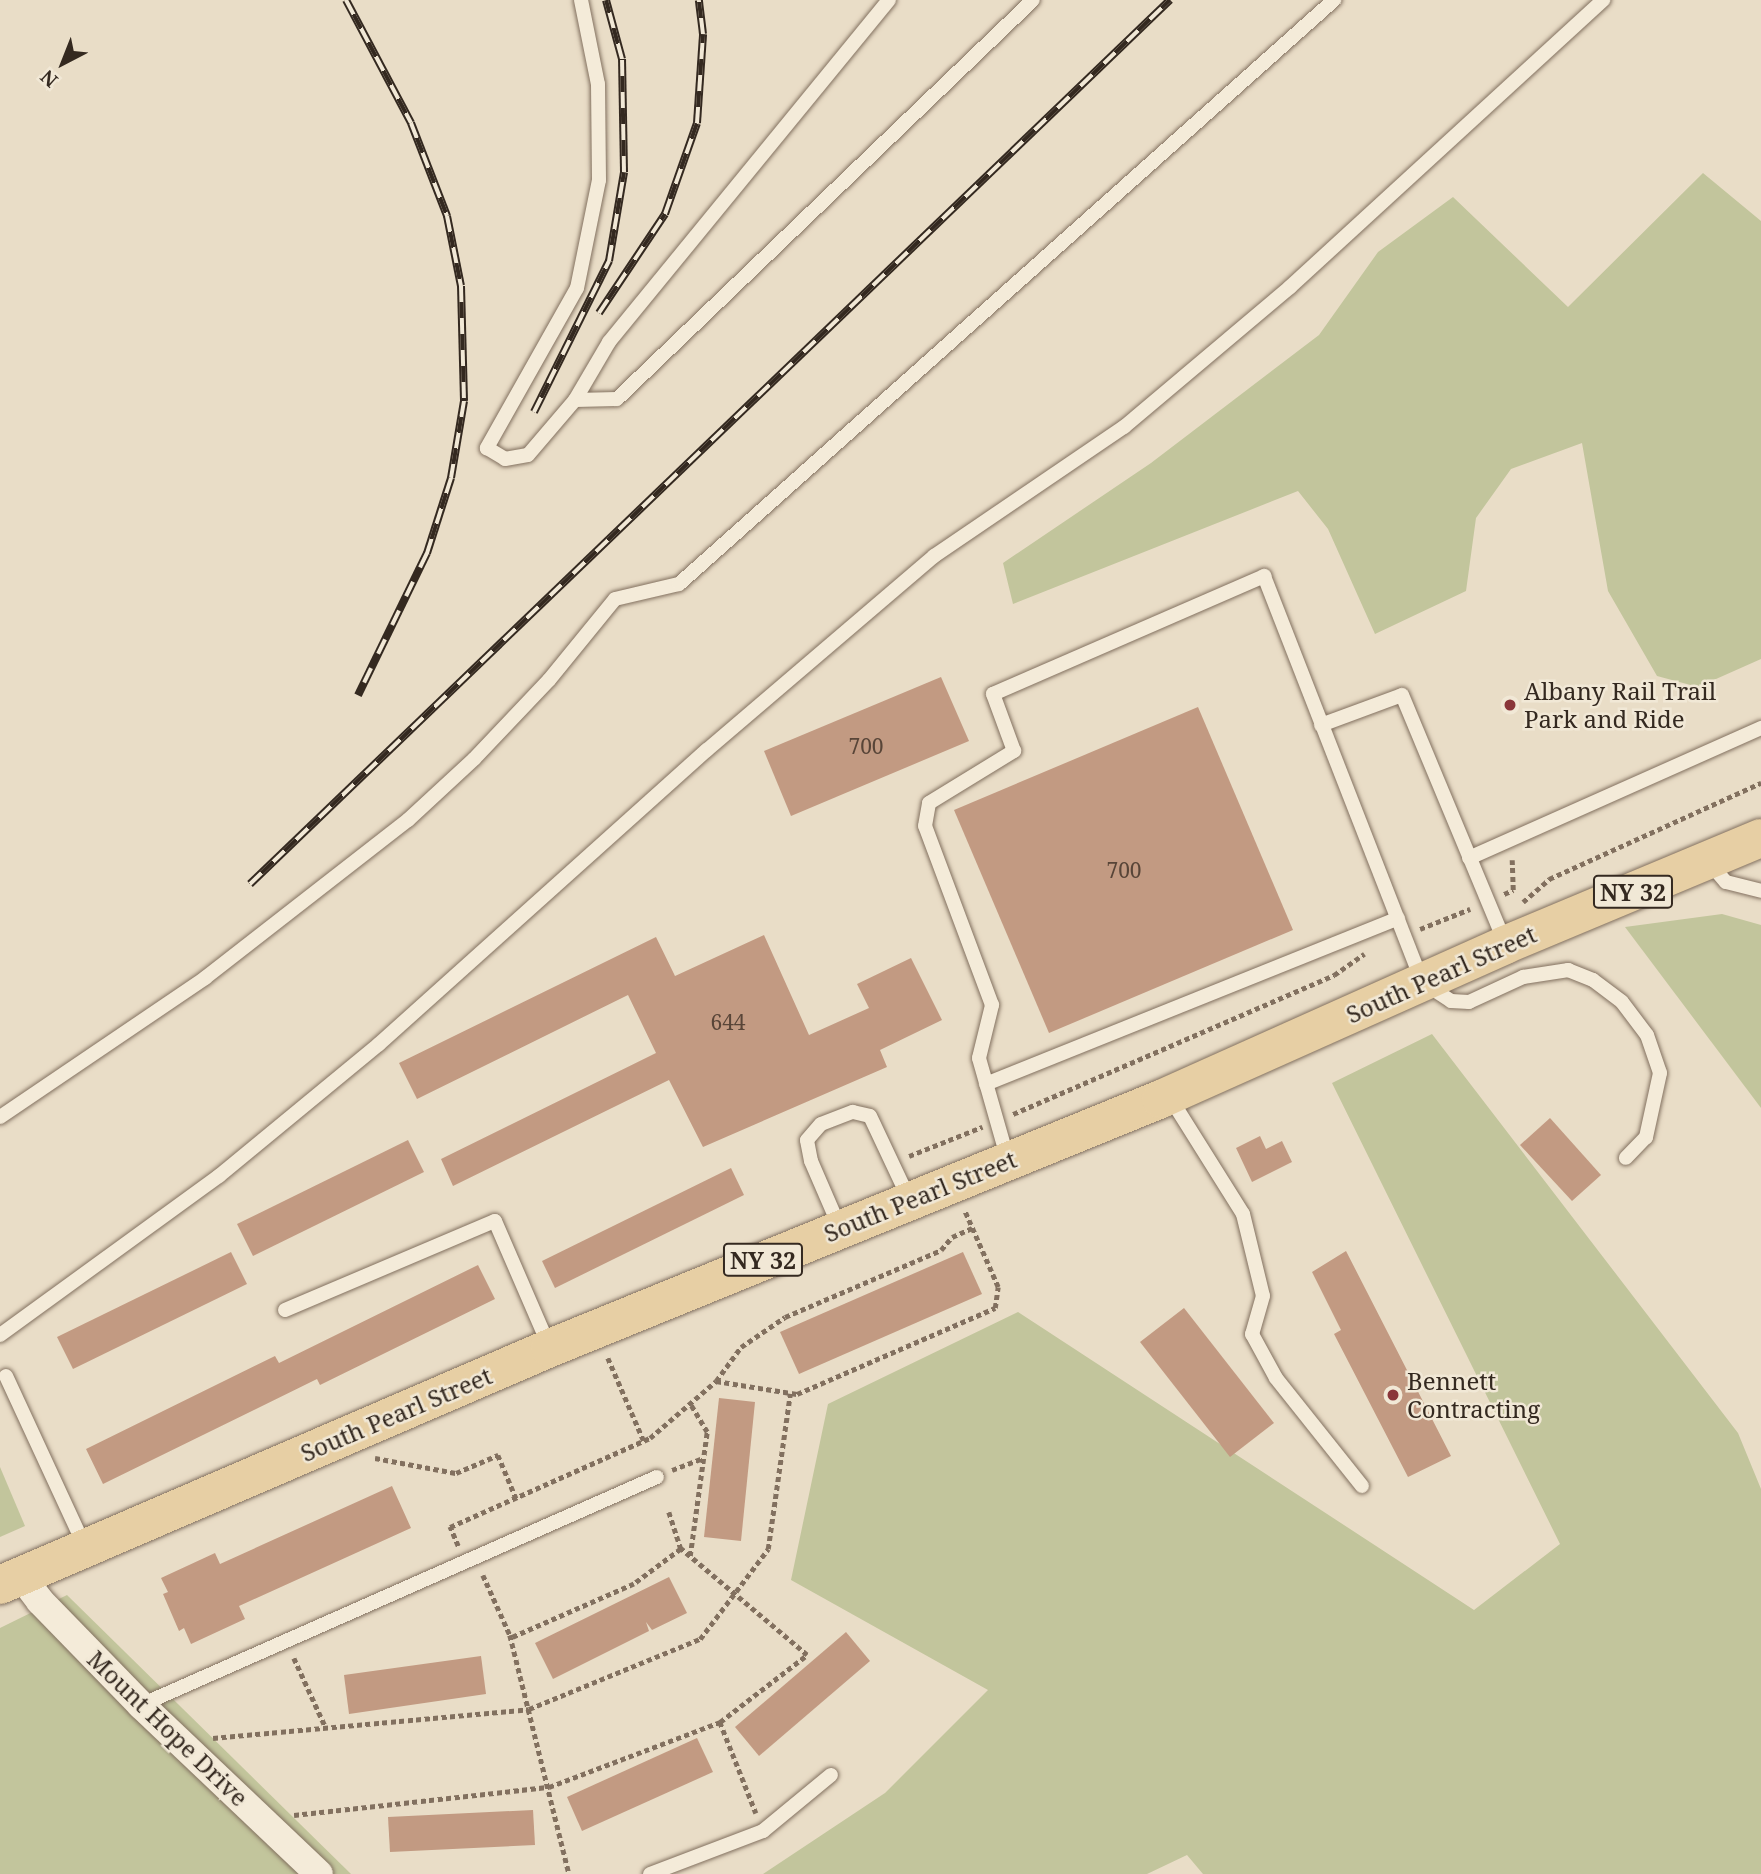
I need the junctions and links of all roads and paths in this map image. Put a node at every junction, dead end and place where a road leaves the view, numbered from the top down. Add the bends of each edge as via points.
1 (581, 0) edge
2 (889, 0) edge
3 (1033, 0) edge
4 (1334, 0) edge
5 (1603, 0) edge
6 (575, 400) junction
7 (1321, 725) junction
8 (1761, 728) edge
9 (1761, 838) edge
10 (1469, 858) junction
11 (1707, 860) junction
12 (1761, 891) edge
13 (1398, 918) junction
14 (1505, 945) junction
15 (1422, 982) junction
16 (986, 1084) junction
17 (1168, 1095) junction
18 (0, 1117) edge
19 (1626, 1158) dead end
20 (1008, 1160) junction
21 (953, 1183) junction
22 (909, 1201) junction
23 (836, 1218) junction
24 (972, 1228) junction
25 (285, 1310) dead end
26 (0, 1335) edge
27 (550, 1348) junction
28 (605, 1353) dead end
29 (6, 1376) dead end
30 (716, 1381) junction
31 (790, 1394) junction
32 (690, 1404) junction
33 (644, 1441) junction
34 (367, 1457) dead end
35 (704, 1458) junction
36 (657, 1477) joint
37 (1362, 1486) dead end
38 (516, 1498) junction
39 (669, 1512) dead end
40 (85, 1548) junction
41 (681, 1549) junction
42 (690, 1557) junction
43 (470, 1560) junction
44 (11, 1581) edge
45 (734, 1594) junction
46 (511, 1637) junction
47 (286, 1641) junction
48 (141, 1704) junction
49 (529, 1709) junction
50 (720, 1722) junction
51 (326, 1728) junction
52 (194, 1755) junction
53 (831, 1775) dead end
54 (549, 1787) junction
55 (762, 1831) junction
56 (276, 1833) junction
57 (319, 1874) edge
58 (569, 1874) edge
59 (650, 1874) edge

1 - 6 lane via 598,84 599,180 577,288 487,448 505,458 528,455
2 - 6 lane via 609,342
3 - 6 lane via 617,400
4 - 18 lane via 680,584 615,599 540,690 408,820 205,978
5 - 26 lane via 1290,288 1134,418 934,556 707,750 357,1061 219,1176
7 - 10 lane via 1402,695
7 - 13 lane
7 - 16 lane via 1264,576 993,694 1014,751 929,803 925,826 992,1005 979,1058
8 - 10 lane
9 - 11 main road, South Pearl Street / NY 32
10 - 14 lane
11 - 12 lane via 1726,882
11 - 14 main road, South Pearl Street / NY 32
13 - 15 lane
13 - 16 lane
14 - 15 main road, South Pearl Street / NY 32
15 - 17 main road, South Pearl Street / NY 32
15 - 19 lane via 1451,1000 1469,1002 1523,977 1568,970 1593,980 1622,1002 1647,1035 1660,1073 1646,1137
16 - 20 lane
17 - 20 main road, South Pearl Street / NY 32
17 - 37 lane via 1243,1214 1263,1296 1252,1334 1276,1378
20 - 21 main road, South Pearl Street / NY 32
21 - 22 main road, South Pearl Street / NY 32
21 - 24 path
22 - 23 main road, South Pearl Street / NY 32
22 - 23 lane via 879,1128 870,1116 853,1112 821,1124 807,1140 811,1161
23 - 27 main road, South Pearl Street / NY 32
24 - 30 path via 952,1237 941,1250 785,1317 741,1347
24 - 31 path via 998,1287 995,1308
25 - 27 lane via 495,1221
27 - 40 main road, South Pearl Street / NY 32
28 - 33 path
29 - 40 lane
30 - 31 path
30 - 32 path
31 - 45 path via 768,1549
32 - 33 path
32 - 35 path via 707,1432
33 - 38 path
34 - 38 path via 456,1473 498,1455
35 - 36 path
35 - 42 path
36 - 43 lane
38 - 43 path via 450,1527
39 - 41 path
40 - 44 main road, South Pearl Street / NY 32
41 - 42 path
41 - 46 path via 634,1584
42 - 45 path
43 - 46 path
43 - 47 lane
44 - 48 street, Mount Hope Drive via 40,1601
45 - 49 path via 700,1639
45 - 50 path via 807,1655
46 - 49 path
47 - 48 lane
47 - 51 path
48 - 52 street, Mount Hope Drive
49 - 51 path
49 - 54 path
50 - 54 path
50 - 55 path
51 - 52 path via 212,1738
52 - 56 street, Mount Hope Drive
53 - 55 lane
54 - 56 path via 295,1814
54 - 58 path
55 - 59 lane
56 - 57 street, Mount Hope Drive

